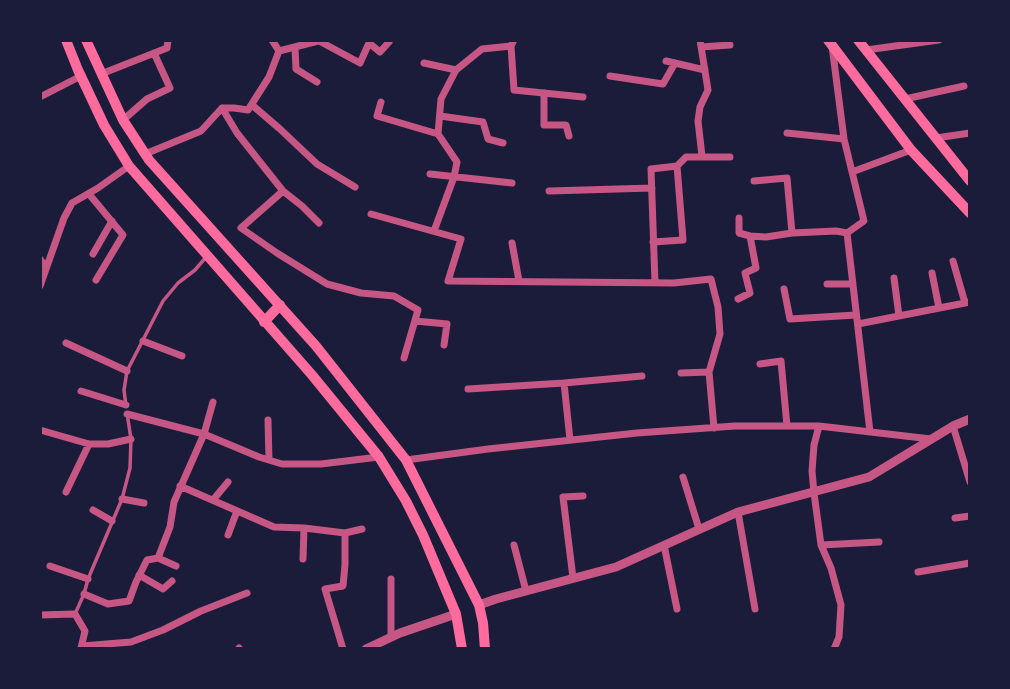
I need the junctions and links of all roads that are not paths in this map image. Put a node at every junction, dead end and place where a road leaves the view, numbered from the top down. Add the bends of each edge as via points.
1 (66, 40) edge
2 (86, 40) edge
3 (168, 40) edge
4 (272, 40) edge
5 (858, 40) edge
6 (939, 40) edge
7 (322, 41) edge
8 (389, 42) dead end
9 (513, 43) edge
10 (830, 43) edge
11 (700, 44) edge
12 (730, 45) dead end
13 (295, 48) junction
14 (866, 50) junction
15 (279, 51) junction
16 (154, 53) junction
17 (666, 61) dead end
18 (424, 63) dead end
19 (675, 63) junction
20 (456, 70) junction
21 (705, 70) junction
22 (101, 74) junction
23 (80, 76) junction
24 (610, 76) dead end
25 (317, 82) dead end
26 (964, 86) dead end
27 (544, 93) junction
28 (40, 97) edge
29 (583, 97) dead end
30 (905, 99) junction
31 (381, 102) dead end
32 (252, 105) junction
33 (222, 108) junction
34 (440, 116) junction
35 (123, 120) junction
36 (787, 133) dead end
37 (970, 133) edge
38 (439, 134) junction
39 (569, 136) dead end
40 (936, 138) junction
41 (844, 139) junction
42 (503, 143) dead end
43 (911, 150) junction
44 (145, 154) junction
45 (702, 156) junction
46 (730, 157) dead end
47 (129, 166) junction
48 (677, 166) junction
49 (852, 172) junction
50 (430, 174) dead end
51 (454, 177) junction
52 (754, 181) dead end
53 (970, 181) edge
54 (512, 183) dead end
55 (355, 187) dead end
56 (652, 188) junction
57 (283, 191) junction
58 (549, 191) dead end
59 (89, 194) junction
60 (970, 213) edge
61 (370, 215) dead end
62 (739, 218) dead end
63 (112, 222) junction
64 (318, 223) dead end
65 (434, 231) junction
66 (792, 233) junction
67 (848, 233) junction
68 (750, 236) junction
69 (653, 242) junction
70 (512, 243) dead end
71 (93, 254) dead end
72 (207, 256) junction
73 (40, 259) edge
74 (953, 261) dead end
75 (47, 268) junction
76 (932, 273) dead end
77 (894, 278) dead end
78 (96, 280) dead end
79 (519, 281) junction
80 (655, 283) junction
81 (827, 284) dead end
82 (853, 284) junction
83 (40, 285) edge
84 (783, 289) dead end
85 (738, 299) dead end
86 (967, 303) edge
87 (280, 305) junction
88 (939, 308) junction
89 (856, 315) junction
90 (899, 316) junction
91 (264, 321) junction
92 (415, 321) junction
93 (858, 324) junction
94 (143, 341) junction
95 (66, 343) dead end
96 (444, 345) dead end
97 (182, 356) dead end
98 (404, 358) dead end
99 (760, 364) dead end
100 (127, 371) junction
101 (709, 372) junction
102 (681, 373) dead end
103 (642, 376) dead end
104 (564, 383) junction
105 (468, 389) dead end
106 (81, 391) dead end
107 (213, 402) dead end
108 (126, 409) junction
109 (970, 419) edge
110 (268, 420) dead end
111 (787, 426) junction
112 (819, 426) junction
113 (953, 426) junction
114 (714, 428) junction
115 (40, 430) edge
116 (870, 432) junction
117 (204, 434) junction
118 (131, 439) junction
119 (932, 439) junction
120 (570, 440) junction
121 (89, 444) junction
122 (379, 457) junction
123 (269, 460) junction
124 (405, 460) junction
125 (683, 477) dead end
126 (228, 482) dead end
127 (970, 482) edge
128 (180, 486) junction
129 (66, 492) dead end
130 (814, 493) junction
131 (583, 496) dead end
132 (122, 499) junction
133 (213, 500) junction
134 (144, 503) dead end
135 (93, 510) dead end
136 (237, 511) junction
137 (738, 512) junction
138 (970, 516) edge
139 (955, 518) dead end
140 (112, 521) junction
141 (304, 528) junction
142 (362, 528) dead end
143 (699, 529) junction
144 (345, 533) junction
145 (228, 535) dead end
146 (879, 542) dead end
147 (514, 545) dead end
148 (664, 545) junction
149 (821, 545) junction
150 (158, 558) junction
151 (303, 559) dead end
152 (970, 563) edge
153 (50, 566) dead end
154 (176, 566) dead end
155 (918, 572) dead end
156 (139, 575) junction
157 (573, 578) junction
158 (88, 579) junction
159 (391, 579) dead end
160 (172, 581) dead end
161 (526, 591) junction
162 (247, 593) dead end
163 (84, 594) junction
164 (479, 605) junction
165 (677, 609) dead end
166 (755, 610) dead end
167 (75, 614) junction
168 (456, 614) junction
169 (40, 615) edge
170 (391, 637) junction
171 (81, 647) edge
172 (370, 648) edge
173 (343, 649) edge
174 (461, 649) edge
175 (485, 649) edge
176 (834, 649) edge

1 - 23 main road
2 - 22 main road
3 - 16 street via 167,48
4 - 15 street
5 - 14 main road
6 - 14 street
7 - 8 street via 360,63 369,43 380,52
7 - 13 street
9 - 20 street via 482,48
9 - 27 street via 514,90
10 - 41 street
10 - 43 main road
11 - 12 street
11 - 21 street
13 - 15 street
13 - 25 street via 296,69
14 - 30 main road
15 - 32 street
16 - 22 street
16 - 35 street via 170,88
17 - 19 street
18 - 20 street
19 - 21 street
19 - 24 street via 663,84
20 - 34 street via 441,99
21 - 45 street via 708,90 698,121
22 - 35 main road
23 - 28 street
23 - 47 main road
26 - 30 street
27 - 29 street
27 - 39 street via 544,125 566,125
30 - 40 main road
31 - 38 street via 377,116
32 - 33 street via 248,110
32 - 55 street via 317,164
33 - 44 street via 201,131
33 - 57 street
34 - 38 street
34 - 42 street via 483,122 488,139
35 - 44 main road
36 - 41 street
37 - 40 street
38 - 51 street via 457,162
40 - 53 main road
41 - 49 street
43 - 49 street
43 - 60 main road
44 - 87 main road
45 - 46 street
45 - 48 street via 686,157
47 - 59 street
47 - 72 main road
48 - 56 street via 651,169
48 - 69 street via 683,240
49 - 67 street via 864,221
50 - 51 street
51 - 54 street
51 - 65 street
52 - 66 street via 787,178
56 - 58 street
56 - 69 street
57 - 64 street
57 - 92 street via 241,228 327,284 394,296 418,310
59 - 63 street
59 - 75 street via 68,210
61 - 65 street
62 - 68 street via 739,233
63 - 71 street
63 - 78 street via 123,235
65 - 79 street via 461,239 448,281
66 - 67 street
66 - 68 street
67 - 82 street
68 - 85 street via 756,268 745,273 750,293
69 - 80 street
70 - 79 street
72 - 91 main road
72 - 94 lane via 163,301
73 - 75 street
74 - 86 street
75 - 83 street
76 - 88 street
77 - 90 street
79 - 80 street
80 - 101 street via 711,279 720,334
81 - 82 street
82 - 89 street
84 - 89 street via 790,319
86 - 88 street
87 - 91 main road
87 - 124 main road
88 - 90 street
89 - 93 street
90 - 93 street
91 - 122 main road
92 - 96 street via 447,324
92 - 98 street
93 - 116 street
94 - 97 street
94 - 100 lane
95 - 100 street
99 - 111 street via 781,362
100 - 108 lane
101 - 102 street
101 - 114 street
103 - 104 street
104 - 105 street
104 - 120 street
106 - 108 street
107 - 117 street
108 - 117 street
108 - 118 lane
109 - 113 street
110 - 123 street
111 - 112 street
111 - 114 street
112 - 116 street
112 - 130 street via 812,471
113 - 119 street
113 - 127 street
114 - 120 street
115 - 121 street
116 - 119 street
117 - 123 street
117 - 128 street
118 - 121 street
118 - 132 lane
119 - 130 street via 869,477
120 - 124 street
121 - 129 street
122 - 123 street via 321,464
122 - 168 main road via 423,535
124 - 164 main road
125 - 143 street
126 - 133 street
128 - 133 street
128 - 150 street
130 - 137 street
130 - 149 street
131 - 157 street via 563,497
132 - 134 street
132 - 140 lane
133 - 136 street
135 - 140 street
136 - 141 street via 274,527
136 - 145 street
137 - 143 street
137 - 166 street
138 - 139 street
140 - 158 lane
141 - 144 street
141 - 151 street
142 - 144 street
143 - 148 street
144 - 173 street via 343,586 325,589
146 - 149 street
147 - 161 street
148 - 157 street via 616,567
148 - 165 street
149 - 176 street via 841,605
150 - 154 street
150 - 156 street via 147,560
152 - 155 street
153 - 158 street
156 - 160 street via 163,589
156 - 163 street via 129,601 108,604
157 - 161 street
158 - 163 lane
159 - 170 street
161 - 164 street
162 - 171 street via 131,642
163 - 167 lane
164 - 175 main road
167 - 169 street
167 - 171 street via 85,631
168 - 170 street
168 - 174 main road
170 - 172 street

